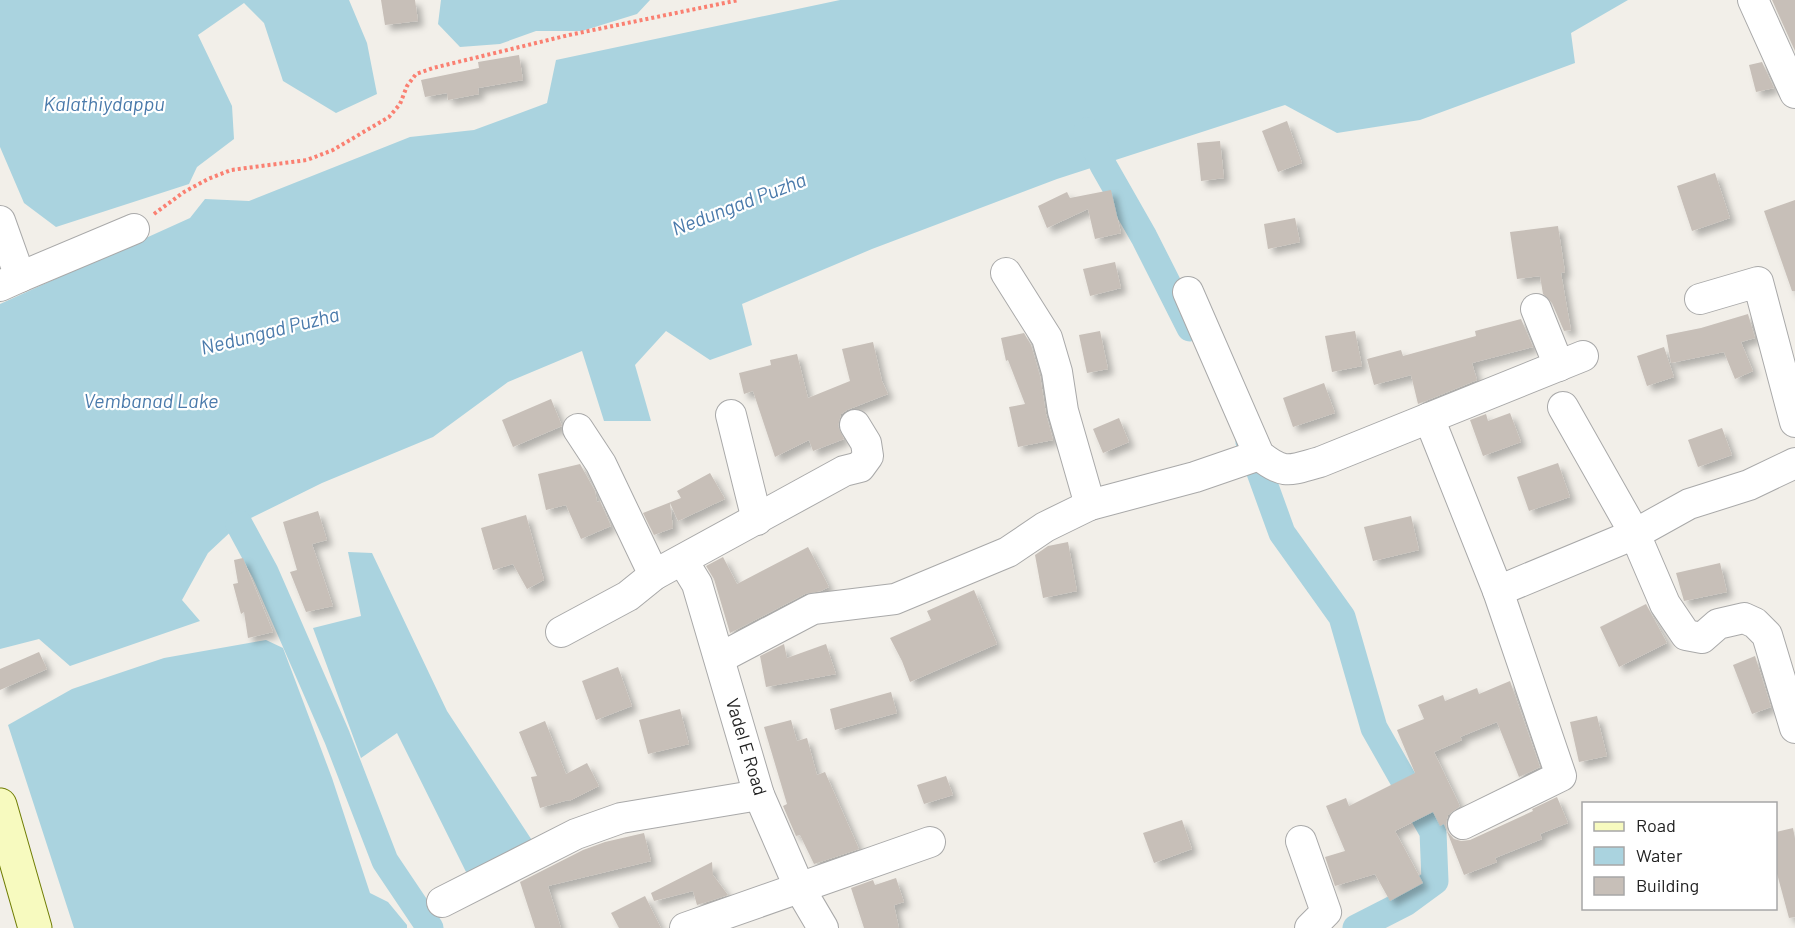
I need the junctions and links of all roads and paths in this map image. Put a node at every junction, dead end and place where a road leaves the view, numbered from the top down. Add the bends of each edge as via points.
1 (738, 0) edge
2 (1752, 0) edge
3 (1795, 93) edge
4 (0, 220) edge
5 (134, 229) joint
6 (1006, 273) dead end
7 (10, 281) edge
8 (1188, 292) dead end
9 (1700, 299) dead end
10 (1536, 309) dead end
11 (1563, 406) dead end
12 (731, 415) dead end
13 (1429, 418) junction
14 (1795, 422) edge
15 (855, 425) dead end
16 (578, 429) dead end
17 (1253, 457) junction
18 (1795, 463) edge
19 (1090, 506) junction
20 (757, 520) junction
21 (1635, 534) junction
22 (683, 561) junction
23 (654, 575) junction
24 (1498, 591) junction
25 (561, 632) dead end
26 (720, 658) junction
27 (1795, 728) edge
28 (759, 795) junction
29 (0, 805) edge
30 (1463, 824) dead end
31 (1301, 841) dead end
32 (930, 842) dead end
33 (800, 889) junction
34 (442, 902) dead end
35 (35, 928) edge
36 (685, 928) edge
37 (823, 928) edge
38 (1310, 928) edge

1 - 5 path via 433,68 416,75 389,117 333,150 307,160 231,170 208,178
2 - 3 street
4 - 7 street
5 - 7 street
6 - 19 street via 1047,338
8 - 17 street
9 - 14 street via 1758,282
10 - 13 street via 1571,361
11 - 21 street
12 - 20 street
13 - 17 street via 1288,471
13 - 24 street
15 - 20 street via 866,443 868,456 860,467 844,471
16 - 23 street via 601,464
17 - 19 street
18 - 21 street via 1749,485 1689,504
19 - 26 street via 1045,526 1008,552 970,569 896,599 813,609
20 - 22 street
21 - 24 street
21 - 27 street via 1665,604 1686,635 1702,638 1718,624 1744,618 1767,635
22 - 23 street
22 - 26 street, Vadel E Road via 697,584
23 - 25 street via 627,596
24 - 30 street via 1561,776
26 - 28 street, Vadel E Road
28 - 33 street, Vadel E Road
28 - 34 street via 621,818 576,834
29 - 35 street
31 - 38 street via 1326,912
32 - 33 street
33 - 36 street
33 - 37 street, Vadel E Road

